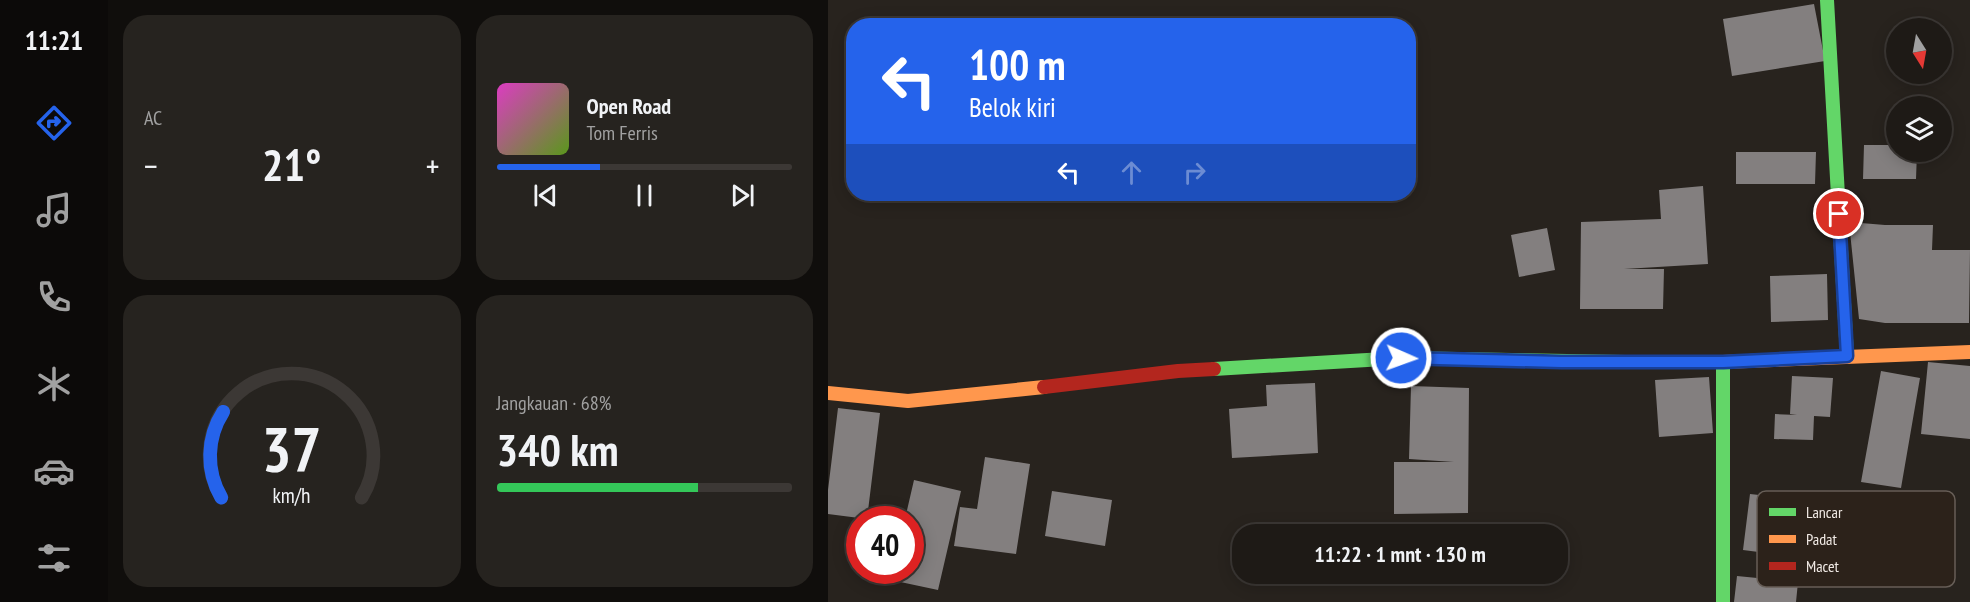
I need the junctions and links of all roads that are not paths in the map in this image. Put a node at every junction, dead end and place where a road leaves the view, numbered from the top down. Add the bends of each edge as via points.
1 (1827, 0) edge
2 (1970, 352) edge
3 (1847, 356) junction
4 (1723, 362) junction
5 (828, 393) edge
6 (1723, 602) edge

1 - 3 street
2 - 3 street
3 - 4 street
4 - 5 street via 1401,358 1178,371 908,401
4 - 6 street

